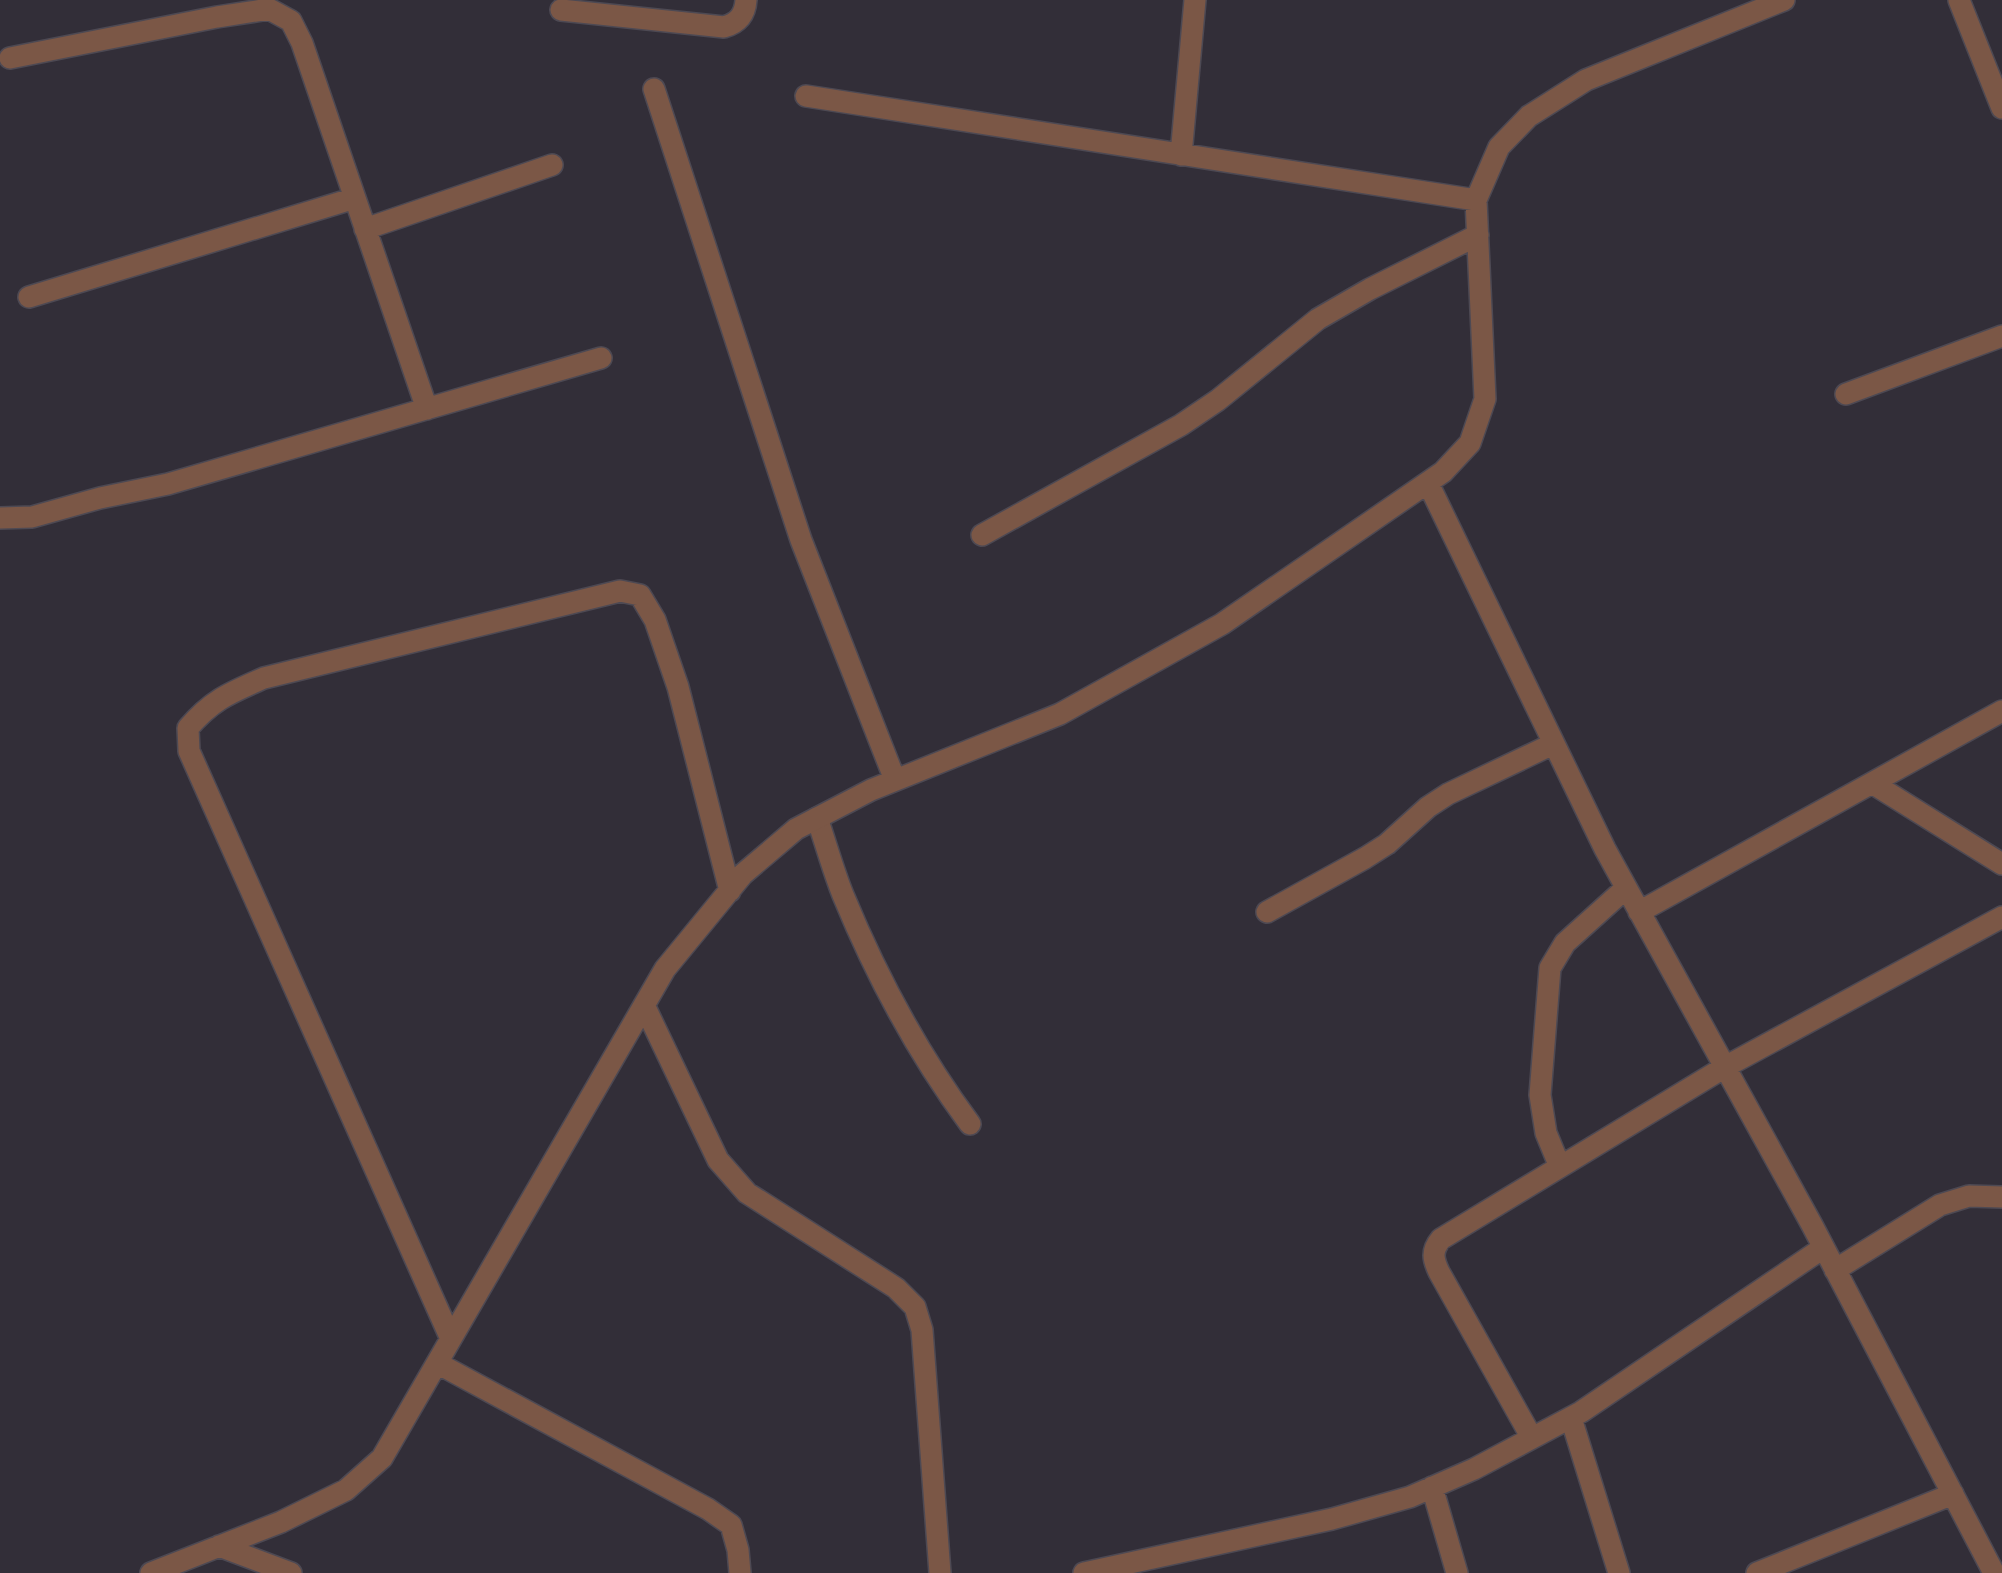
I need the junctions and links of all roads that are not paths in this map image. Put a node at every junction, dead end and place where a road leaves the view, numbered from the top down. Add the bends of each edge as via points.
1 (746, 0) edge
2 (1195, 0) edge
3 (1784, 0) edge
4 (1959, 0) edge
5 (561, 10) dead end
6 (10, 58) dead end
7 (654, 89) dead end
8 (806, 96) dead end
9 (2002, 108) edge
10 (1181, 155) junction
11 (552, 165) dead end
12 (355, 198) junction
13 (1476, 200) junction
14 (365, 229) junction
15 (1478, 235) junction
16 (29, 297) dead end
17 (2002, 336) edge
18 (601, 358) dead end
19 (1846, 394) dead end
20 (427, 409) junction
21 (1427, 483) junction
22 (0, 518) edge
23 (982, 535) dead end
24 (2002, 711) edge
25 (1553, 744) junction
26 (895, 780) junction
27 (1872, 783) junction
28 (817, 818) junction
29 (2002, 864) edge
30 (1626, 888) junction
31 (730, 891) junction
32 (1267, 912) dead end
33 (1639, 912) junction
34 (2000, 923) edge
35 (644, 1005) junction
36 (1725, 1068) junction
37 (970, 1124) dead end
38 (1560, 1167) junction
39 (2002, 1197) edge
40 (1824, 1248) junction
41 (1835, 1269) junction
42 (451, 1339) junction
43 (437, 1363) junction
44 (1571, 1418) junction
45 (1532, 1438) junction
46 (1432, 1487) junction
47 (1953, 1494) junction
48 (219, 1546) junction
49 (1996, 1570) edge
50 (151, 1573) edge
51 (291, 1573) edge
52 (740, 1573) edge
53 (940, 1573) edge
54 (1084, 1573) edge
55 (1457, 1573) edge
56 (1619, 1573) edge
57 (1757, 1573) edge

1 - 5 street via 735,24 724,27
2 - 10 street
3 - 13 street via 1586,80 1529,116 1499,147
4 - 9 street
6 - 12 street via 269,9 291,21 302,43
7 - 26 street via 801,540
8 - 10 street
10 - 13 street
11 - 14 street
12 - 14 street
12 - 16 street
13 - 15 street
14 - 20 street
15 - 21 street via 1485,399 1471,443
15 - 23 street via 1318,319 1181,425
17 - 19 street
18 - 20 street
20 - 22 street via 168,484 32,517
21 - 25 street
21 - 26 street via 1222,624 1060,713
24 - 27 street
25 - 30 street
25 - 32 street via 1448,794 1376,851
26 - 28 street
27 - 29 street
27 - 33 street
28 - 31 street via 796,829
28 - 37 street via 843,894 892,999 937,1080
30 - 33 street
30 - 38 street via 1565,943 1550,968 1540,1095 1546,1133
31 - 35 street via 665,969
31 - 42 street via 678,687 655,620 639,595 620,591 264,678 214,702 188,728 189,751
33 - 36 street
34 - 36 street
35 - 42 street
35 - 53 street via 718,1160 747,1193 896,1288 915,1307 922,1330
36 - 38 street
36 - 40 street
38 - 45 street via 1441,1239 1433,1258
39 - 41 street via 1969,1196 1940,1205
40 - 41 street
40 - 44 street
41 - 47 street
42 - 43 street
43 - 48 street via 382,1458 346,1490
43 - 52 street via 708,1509 731,1525
44 - 45 street
44 - 56 street
45 - 46 street
46 - 54 street via 1332,1518
46 - 55 street
47 - 49 street
47 - 57 street
48 - 50 street
48 - 51 street

